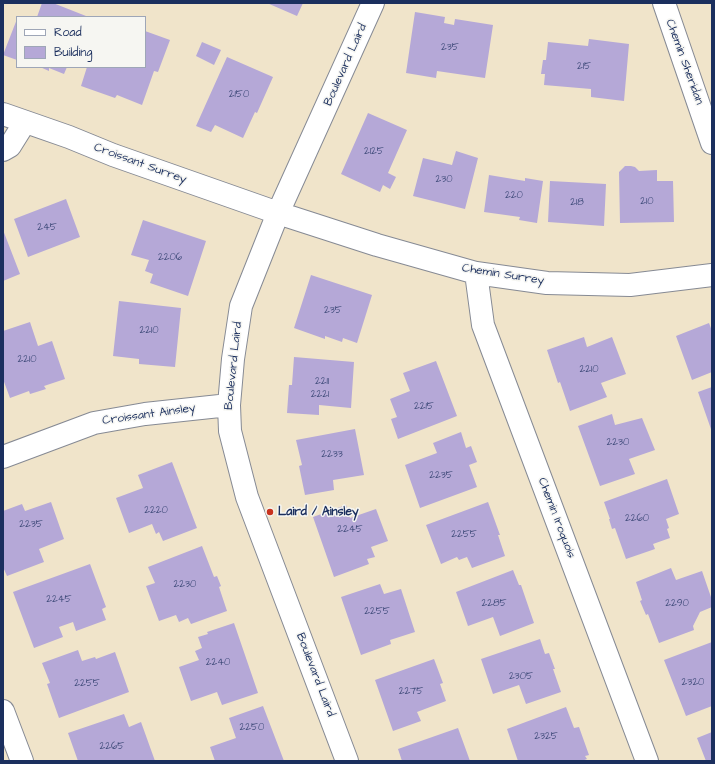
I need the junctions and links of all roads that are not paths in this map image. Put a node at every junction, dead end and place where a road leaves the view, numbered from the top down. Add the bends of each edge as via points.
1 (373, 3) edge
2 (664, 3) edge
3 (3, 114) edge
4 (24, 122) junction
5 (712, 143) edge
6 (3, 150) edge
7 (278, 213) junction
8 (476, 273) junction
9 (712, 275) edge
10 (229, 405) junction
11 (3, 457) edge
12 (3, 711) edge
13 (22, 761) edge
14 (347, 761) edge
15 (647, 761) edge

1 - 7 street, Boulevard Laird
2 - 5 street, Chemin Sheridan
3 - 4 street, Croissant Surrey
4 - 6 street via 10,146
4 - 7 street, Croissant Surrey
7 - 8 street, Chemin Surrey
7 - 10 street, Boulevard Laird via 241,306
8 - 9 street, Chemin Surrey via 547,283 630,285
8 - 15 street, Chemin Iroquois via 483,325
10 - 11 street, Croissant Ainsley via 145,414 94,423
10 - 14 street, Boulevard Laird via 230,431 247,497
12 - 13 street

